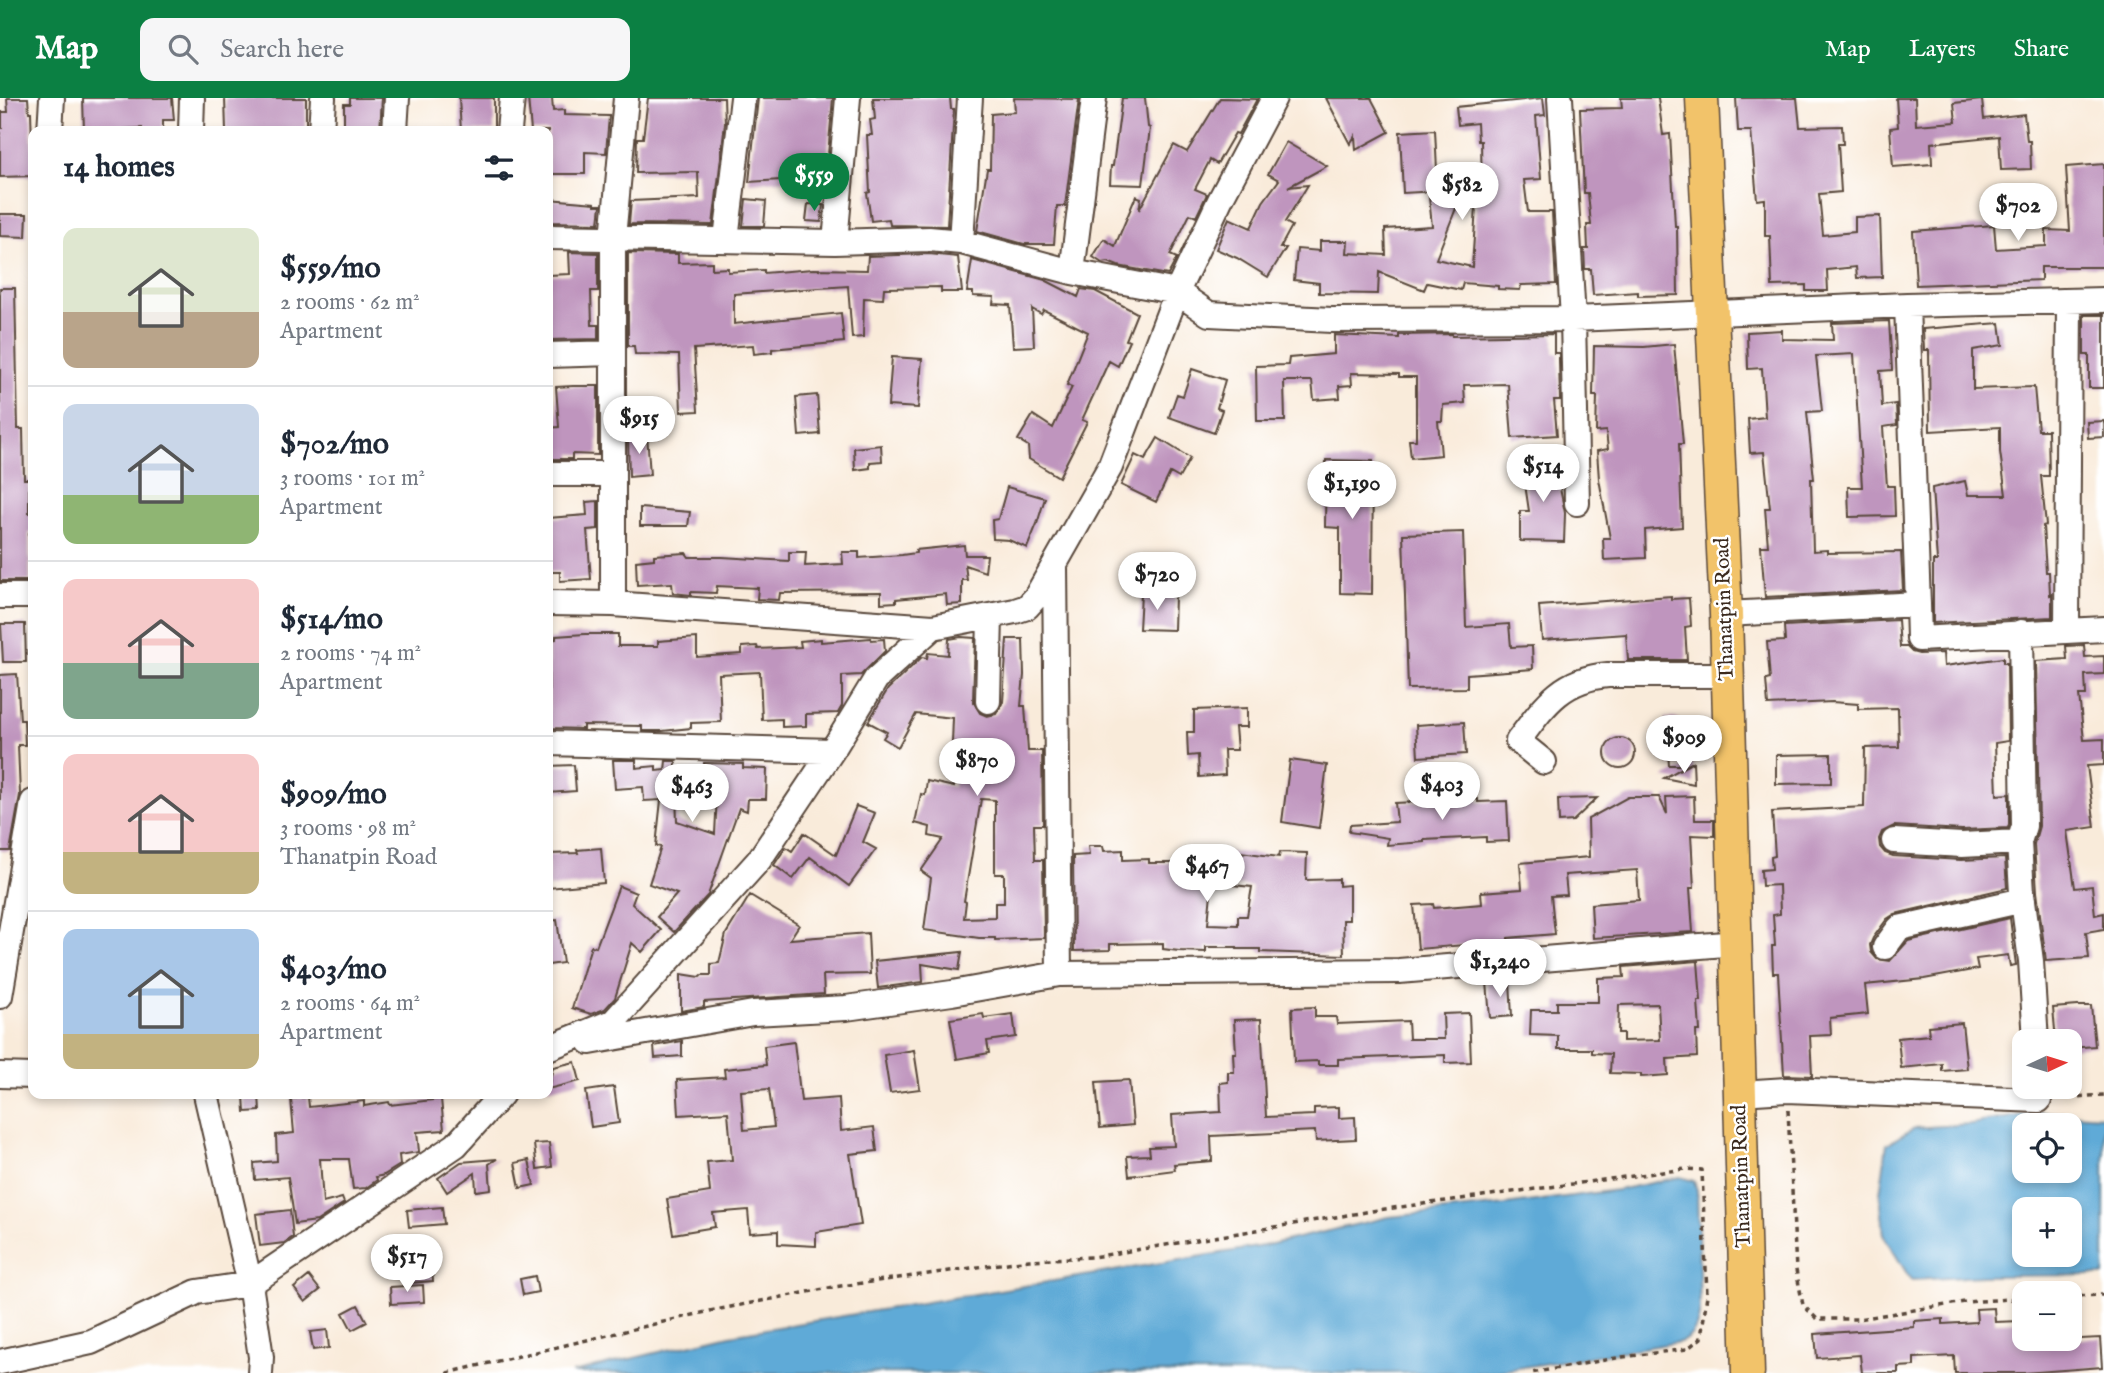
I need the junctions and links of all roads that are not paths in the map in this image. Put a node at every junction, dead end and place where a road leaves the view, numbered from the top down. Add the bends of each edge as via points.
1 (52, 98) edge
2 (192, 98) edge
3 (323, 98) edge
4 (397, 98) edge
5 (512, 98) edge
6 (626, 98) edge
7 (743, 98) edge
8 (848, 98) edge
9 (970, 98) edge
10 (1094, 98) edge
11 (1274, 98) edge
12 (1560, 98) edge
13 (1702, 98) edge
14 (50, 126) edge
15 (191, 126) edge
16 (321, 126) edge
17 (395, 126) edge
18 (509, 126) edge
19 (553, 237) edge
20 (613, 238) junction
21 (726, 239) junction
22 (835, 242) junction
23 (961, 242) junction
24 (1072, 272) junction
25 (1177, 292) junction
26 (2069, 300) junction
27 (2104, 300) edge
28 (1907, 304) junction
29 (1713, 312) junction
30 (1573, 319) junction
31 (613, 353) junction
32 (553, 355) edge
33 (553, 474) edge
34 (613, 474) junction
35 (1577, 503) dead end
36 (1055, 564) junction
37 (0, 596) edge
38 (28, 596) edge
39 (553, 603) edge
40 (613, 604) junction
41 (1918, 604) junction
42 (1726, 614) junction
43 (990, 616) junction
44 (933, 627) junction
45 (2104, 629) edge
46 (2067, 630) junction
47 (2021, 632) junction
48 (1728, 675) junction
49 (988, 701) dead end
50 (553, 743) edge
51 (832, 751) junction
52 (1544, 762) dead end
53 (28, 831) edge
54 (1894, 841) dead end
55 (2019, 842) junction
56 (2022, 893) junction
57 (1737, 943) junction
58 (1885, 947) dead end
59 (1059, 974) junction
60 (0, 996) edge
61 (2035, 1029) edge
62 (553, 1047) edge
63 (553, 1048) edge
64 (0, 1074) edge
65 (28, 1076) edge
66 (1740, 1093) junction
67 (2012, 1093) edge
68 (207, 1099) edge
69 (497, 1099) edge
70 (250, 1284) junction
71 (0, 1362) edge
72 (260, 1373) edge
73 (1748, 1373) edge

1 - 14 street
2 - 15 street
3 - 16 street
4 - 17 street
5 - 18 street
6 - 20 street
7 - 21 street
8 - 22 street
9 - 23 street
10 - 24 street
11 - 25 street
12 - 30 street
13 - 29 main road, Thanatpin Road
19 - 20 street
20 - 21 street
20 - 31 street
21 - 22 street
22 - 23 street
23 - 24 street
24 - 25 street
25 - 30 street via 1209,314 1332,320
25 - 36 street via 1110,467
26 - 27 street
26 - 28 street
26 - 46 street
28 - 29 street
28 - 41 street
29 - 30 street
29 - 42 main road, Thanatpin Road
30 - 35 street
31 - 32 street
31 - 34 street
33 - 34 street
34 - 40 street
36 - 43 street via 1027,607
36 - 59 street
37 - 38 street
39 - 40 street
40 - 44 street
41 - 42 street
41 - 47 street via 1919,639
42 - 48 main road, Thanatpin Road
43 - 44 street
43 - 49 street
44 - 51 street via 876,680
45 - 46 street
46 - 47 street
47 - 55 street via 2024,826
48 - 52 street via 1608,676 1574,682 1542,709 1518,741
48 - 57 main road, Thanatpin Road
50 - 51 street
51 - 62 street via 759,860 619,1016
53 - 60 street
54 - 55 street
55 - 56 street
56 - 58 street via 2019,901 1899,928
56 - 61 street
57 - 59 street via 1399,971
57 - 66 main road, Thanatpin Road
59 - 63 street via 846,1008 753,1013
64 - 65 street
66 - 67 street
66 - 73 main road, Thanatpin Road
68 - 70 street
69 - 70 street via 456,1145
70 - 71 street via 197,1292 90,1342
70 - 72 street

